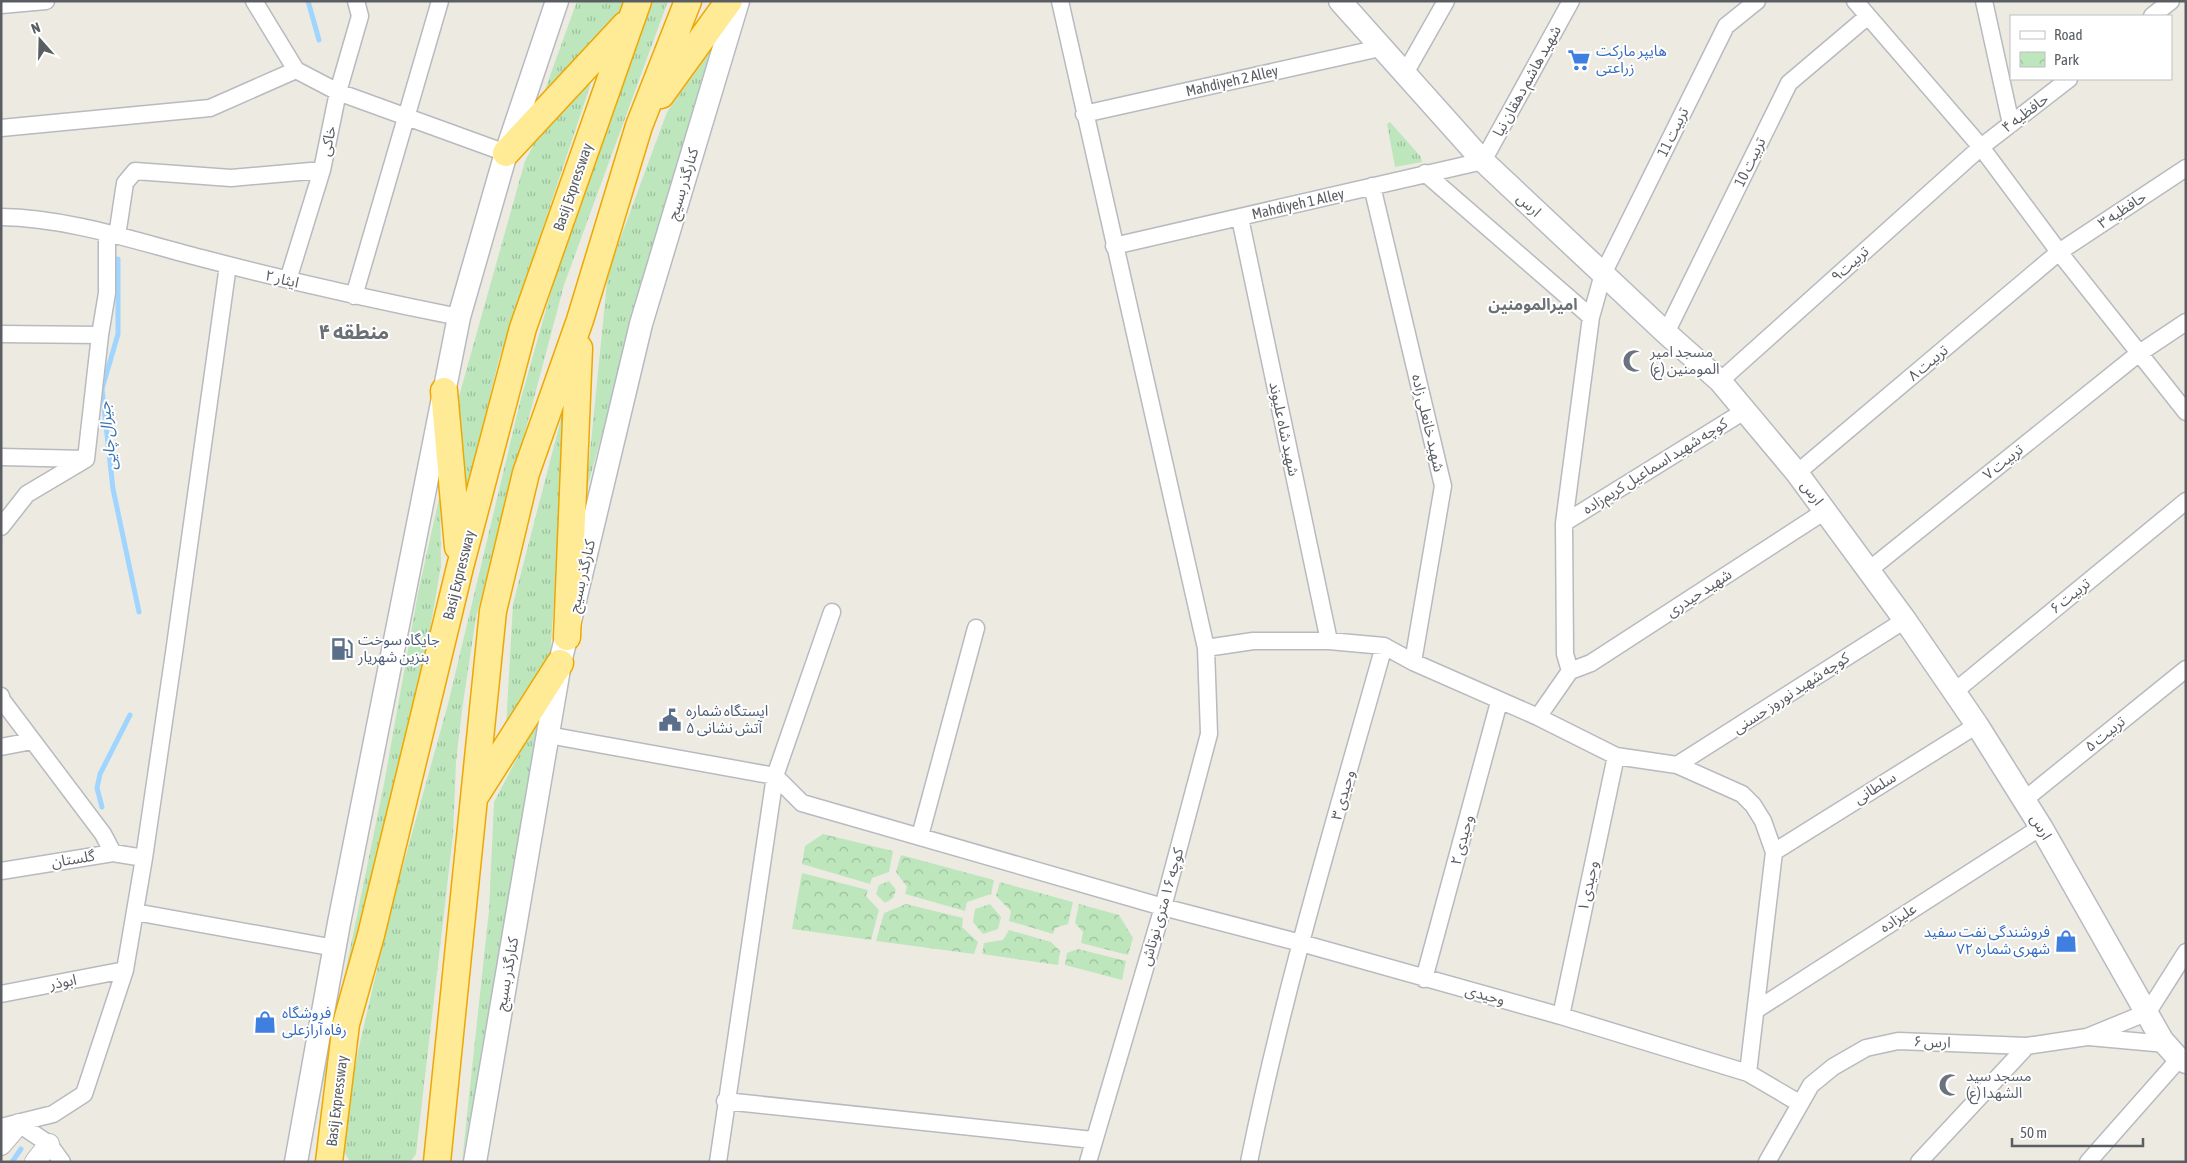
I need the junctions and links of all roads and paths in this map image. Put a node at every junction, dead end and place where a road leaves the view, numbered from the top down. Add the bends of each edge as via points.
1 (46, 1) edge
2 (254, 1) edge
3 (356, 1) edge
4 (440, 1) edge
5 (557, 1) edge
6 (688, 1) edge
7 (729, 1) edge
8 (738, 1) edge
9 (1340, 1) edge
10 (1446, 1) edge
11 (1571, 1) edge
12 (1757, 1) edge
13 (1855, 1) edge
14 (1984, 1) edge
15 (2171, 1) edge
16 (1061, 2) edge
17 (1, 5) edge
18 (635, 9) edge
19 (2153, 15) edge
20 (1868, 16) junction
21 (1380, 48) junction
22 (296, 70) junction
23 (1404, 75) junction
24 (2069, 80) edge
25 (338, 92) junction
26 (1084, 114) junction
27 (406, 117) junction
28 (2011, 124) junction
29 (639, 126) junction
30 (1, 128) edge
31 (1981, 147) junction
32 (506, 153) junction
33 (1482, 161) junction
34 (2186, 168) edge
35 (322, 170) junction
36 (1425, 173) junction
37 (1372, 186) junction
38 (1, 217) edge
39 (1240, 218) junction
40 (112, 235) junction
41 (1114, 246) junction
42 (2058, 252) junction
43 (228, 265) junction
44 (1603, 274) junction
45 (288, 280) junction
46 (354, 296) junction
47 (459, 317) junction
48 (1592, 317) junction
49 (580, 320) junction
50 (2186, 322) edge
51 (1666, 333) junction
52 (1, 334) edge
53 (100, 335) junction
54 (2138, 354) junction
55 (1720, 381) junction
56 (444, 391) junction
57 (1746, 410) junction
58 (2186, 412) edge
59 (1, 457) edge
60 (86, 459) junction
61 (1796, 473) junction
62 (2186, 501) edge
63 (1825, 511) junction
64 (1564, 523) junction
65 (1, 527) edge
66 (460, 567) junction
67 (1869, 570) junction
68 (832, 612) dead end
69 (1905, 620) junction
70 (976, 628) dead end
71 (568, 637) junction
72 (1329, 641) junction
73 (1384, 646) junction
74 (1206, 648) junction
75 (1413, 662) junction
76 (560, 663) junction
77 (2186, 669) edge
78 (1570, 671) junction
79 (1954, 692) junction
80 (1, 696) edge
81 (2, 700) edge
82 (1499, 702) junction
83 (1538, 717) junction
84 (1977, 725) junction
85 (548, 735) junction
86 (32, 741) junction
87 (1, 747) edge
88 (1616, 756) junction
89 (1677, 766) junction
90 (775, 776) junction
91 (474, 798) junction
92 (2024, 800) junction
93 (2041, 827) junction
94 (920, 836) junction
95 (1774, 852) junction
96 (113, 853) junction
97 (144, 858) junction
98 (1, 871) edge
99 (1163, 907) junction
100 (135, 912) junction
101 (1301, 943) junction
102 (335, 948) junction
103 (2186, 952) edge
104 (125, 970) junction
105 (1424, 979) junction
106 (1, 994) edge
107 (1756, 1010) junction
108 (2148, 1012) junction
109 (1561, 1016) junction
110 (2087, 1037) junction
111 (2027, 1046) junction
112 (2177, 1055) edge
113 (1748, 1073) junction
114 (725, 1101) junction
115 (1799, 1103) junction
116 (10, 1125) edge
117 (1093, 1140) junction
118 (49, 1144) junction
119 (1, 1145) edge
120 (437, 1155) edge
121 (333, 1156) edge
122 (35, 1162) edge
123 (62, 1162) edge
124 (296, 1162) edge
125 (475, 1162) edge
126 (718, 1162) edge
127 (1088, 1162) edge
128 (1248, 1162) edge
129 (1767, 1162) edge
130 (1919, 1162) edge
131 (2088, 1162) edge

1 - 17 street
2 - 22 street
3 - 25 street, خاکی via 360,16
4 - 27 street
5 - 32 main road
6 - 29 highway
7 - 29 highway
8 - 71 main road, کنارگذر بسیج via 641,324
9 - 21 main road, ارس
10 - 23 street
11 - 33 street, شهید هاشم دهقان نیا
12 - 44 street, تربیت 11 via 1726,26
13 - 20 street
14 - 28 street
15 - 19 street
16 - 26 street, کوچه ۱۶ متری نوتاش
18 - 32 highway
18 - 66 highway, Basij Expressway via 523,328
20 - 31 street
20 - 51 street, تربیت 10 via 1789,82
21 - 23 main road, ارس
21 - 26 street, Mahdiyeh 2 Alley
22 - 25 street
22 - 30 street via 210,108
23 - 33 main road, ارس
24 - 28 street, حافظیه ۴
25 - 27 street
25 - 35 street, خاکی
26 - 41 street, کوچه ۱۶ متری نوتاش
27 - 32 street
27 - 46 street
28 - 31 street, حافظیه ۴
29 - 49 highway
31 - 42 street
31 - 55 street, تربیت۹
32 - 47 main road
33 - 36 street, Mahdiyeh 1 Alley
33 - 44 main road, ارس
34 - 42 street, حافظیه ۳
35 - 40 street via 231,178 135,171 125,183
35 - 45 street, خاکی
36 - 37 street, Mahdiyeh 1 Alley
36 - 48 street
37 - 39 street, Mahdiyeh 1 Alley
37 - 75 street, شهید خانعلی زاده via 1443,486
38 - 40 street, ایثار ۲ via 32,218
39 - 41 street, Mahdiyeh 1 Alley
39 - 72 street, شهید شاه علیوند
40 - 43 street, ایثار ۲
40 - 53 street
41 - 74 street, کوچه ۱۶ متری نوتاش
42 - 54 street
42 - 61 street, تربیت ۸
43 - 45 street, ایثار ۲
43 - 97 street
44 - 48 street, تربیت 11
44 - 51 main road, ارس
45 - 46 street, ایثار ۲
46 - 47 street, ایثار ۲
47 - 56 main road
48 - 64 street, تربیت 11
49 - 71 highway
49 - 91 highway via 526,473 493,611
50 - 54 street, تربیت ۷
51 - 55 main road, ارس
52 - 53 street
53 - 60 street
54 - 58 street
54 - 67 street, تربیت ۷
55 - 57 main road, ارس
56 - 66 highway
56 - 102 main road
57 - 61 main road, ارس
57 - 64 street, کوچه شهید اسماعیل کریم‌زاده
59 - 60 street
60 - 65 street via 27,494
61 - 63 main road, ارس
62 - 79 street, تربیت ۶
63 - 67 main road, ارس
63 - 78 street, شهید حیدری via 1591,663
64 - 78 street, تربیت 11 via 1565,654
66 - 121 highway, Basij Expressway via 371,935 346,1024
67 - 69 main road, ارس
68 - 90 street
69 - 79 main road, ارس
69 - 89 street, کوچه شهید نوروز حسنی
70 - 94 street
71 - 76 main road, کنارگذر بسیج
72 - 73 street
72 - 74 street via 1253,641
73 - 75 street
73 - 101 street, وحیدی ۳
74 - 99 street, کوچه ۱۶ متری نوتاش via 1209,734
75 - 82 street
76 - 85 main road, کنارگذر بسیج
76 - 91 highway
77 - 92 street, تربیت ۵
78 - 83 street
79 - 84 main road, ارس
80 - 81 street
81 - 86 street
82 - 83 street
82 - 105 street, وحیدی ۲
83 - 88 street
84 - 92 main road, ارس
84 - 95 street, سلطانی
85 - 90 street
85 - 125 main road, کنارگذر بسیج
86 - 87 street
86 - 96 street via 103,834
88 - 89 street
88 - 109 street, وحیدی ۱
89 - 95 street via 1742,794 1763,821
90 - 94 street, وحیدی via 802,802
90 - 114 street
91 - 120 highway
92 - 93 main road, ارس
93 - 107 street, علیزاده
93 - 108 main road, ارس
94 - 99 street, وحیدی
95 - 107 street
96 - 97 street, گلستان
96 - 98 street, گلستان
97 - 100 street
99 - 101 street, وحیدی
99 - 117 street, کوچه ۱۶ متری نوتاش
100 - 102 street
100 - 104 street
101 - 105 street, وحیدی
101 - 128 street, وحیدی ۳
102 - 124 main road
103 - 108 street
104 - 106 street, ابوذر
104 - 116 street via 84,1094 53,1114
105 - 109 street, وحیدی
107 - 113 street
108 - 110 street, ارس ۶
108 - 112 main road, ارس
109 - 113 street, وحیدی
110 - 111 street, ارس ۶
110 - 112 street
111 - 115 street, ارس ۶ via 1898,1041 1866,1048 1832,1067 1810,1085
111 - 130 street
112 - 131 street
113 - 115 street, وحیدی
114 - 117 street
114 - 126 street
115 - 129 street, ارس ۶
116 - 118 street
116 - 119 street
117 - 127 street, کوچه ۱۶ متری نوتاش
118 - 122 street
118 - 123 street

